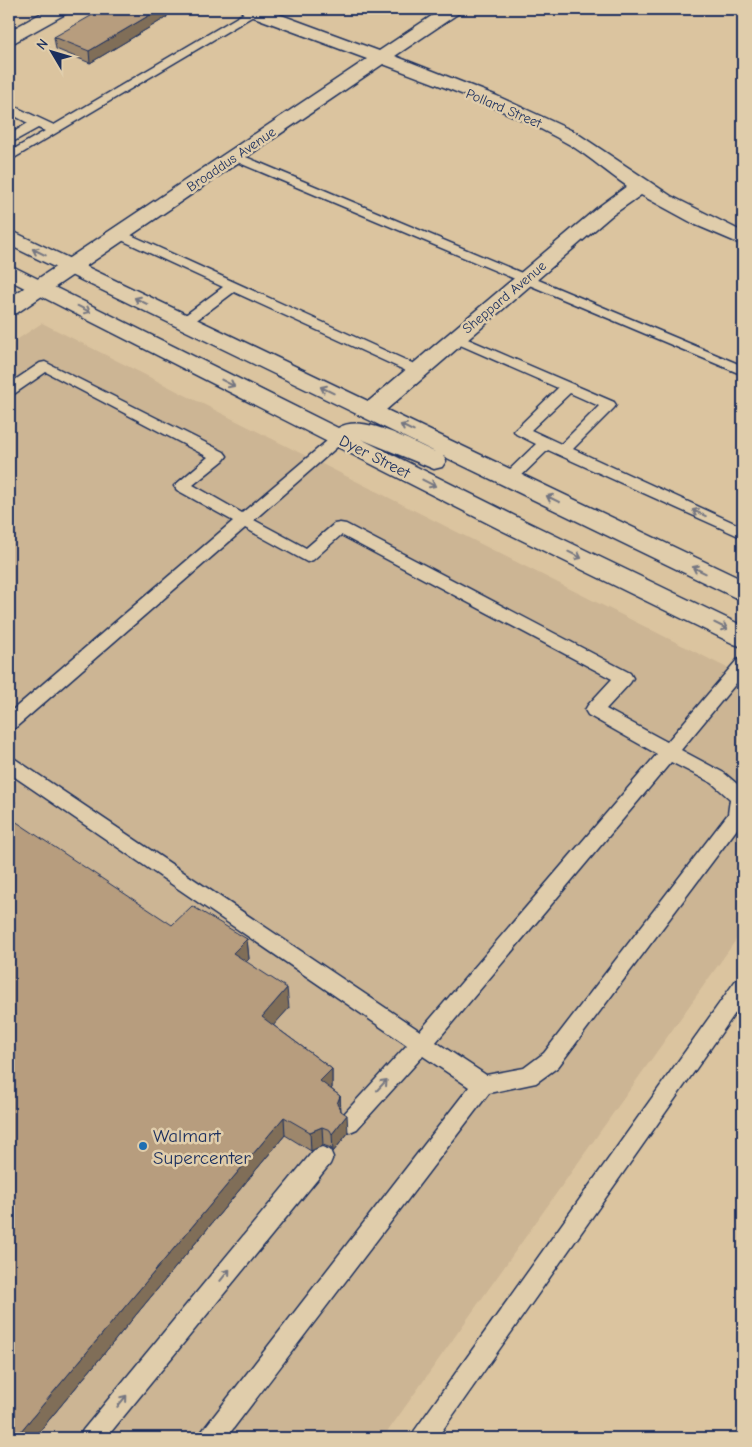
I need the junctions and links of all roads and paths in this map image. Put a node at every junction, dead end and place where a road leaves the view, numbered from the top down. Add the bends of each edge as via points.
1 (61, 9) edge
2 (453, 9) edge
3 (254, 10) edge
4 (9, 38) edge
5 (381, 58) junction
6 (9, 108) edge
7 (37, 124) junction
8 (54, 130) junction
9 (9, 140) edge
10 (234, 156) junction
11 (9, 157) edge
12 (640, 186) junction
13 (120, 234) junction
14 (9, 237) edge
15 (743, 239) edge
16 (70, 267) junction
17 (9, 272) edge
18 (526, 278) junction
19 (233, 286) junction
20 (40, 287) junction
21 (9, 308) edge
22 (185, 322) junction
23 (456, 338) junction
24 (418, 370) junction
25 (743, 371) edge
26 (568, 387) junction
27 (9, 391) edge
28 (370, 411) junction
29 (338, 438) junction
30 (546, 442) junction
31 (563, 450) junction
32 (510, 478) junction
33 (243, 520) junction
34 (743, 533) edge
35 (743, 591) edge
36 (743, 637) edge
37 (743, 664) edge
38 (9, 723) edge
39 (669, 752) junction
40 (9, 764) edge
41 (743, 986) edge
42 (422, 1043) junction
43 (483, 1085) junction
44 (350, 1122) dead end
45 (322, 1157) dead end
46 (91, 1438) edge
47 (211, 1438) edge
48 (423, 1438) edge

1 - 4 street
2 - 5 street, Broaddus Avenue
3 - 5 street, Pollard Street
3 - 8 lane
5 - 10 street, Broaddus Avenue
5 - 12 street, Pollard Street via 525,115 570,137
6 - 7 lane
7 - 8 lane
7 - 9 lane
8 - 11 lane
10 - 13 street, Broaddus Avenue
10 - 18 lane
12 - 15 street, Pollard Street
12 - 18 street, Sheppard Avenue
13 - 16 street, Broaddus Avenue
13 - 19 lane
16 -> 14 street
16 - 20 street, Broaddus Avenue
22 -> 16 street
17 - 20 street, Dyer Street
18 - 23 street, Sheppard Avenue
18 - 25 lane
19 - 22 lane
19 - 24 lane
20 - 21 street, Broaddus Avenue
20 -> 29 street, Dyer Street
28 -> 22 street
23 - 24 street, Sheppard Avenue
23 - 26 lane
24 - 28 street, Sheppard Avenue
26 - 30 lane via 521,431
26 - 31 lane via 609,405
27 - 33 lane via 45,366 219,456 182,486
32 -> 28 street
29 - 32 street via 350,431 369,432 462,473
29 - 33 lane
29 -> 36 street, Dyer Street
30 - 31 lane
30 - 32 lane
34 -> 31 lane
35 -> 32 street
33 - 38 lane
33 - 39 lane via 307,556 340,528 624,678 594,710
37 - 39 lane
39 - 42 lane
39 - 43 lane via 718,778 738,796 736,816 551,1060 529,1076
40 - 42 lane
41 - 48 lane
42 - 43 lane
44 -> 42 lane
43 - 47 lane
46 -> 45 lane

